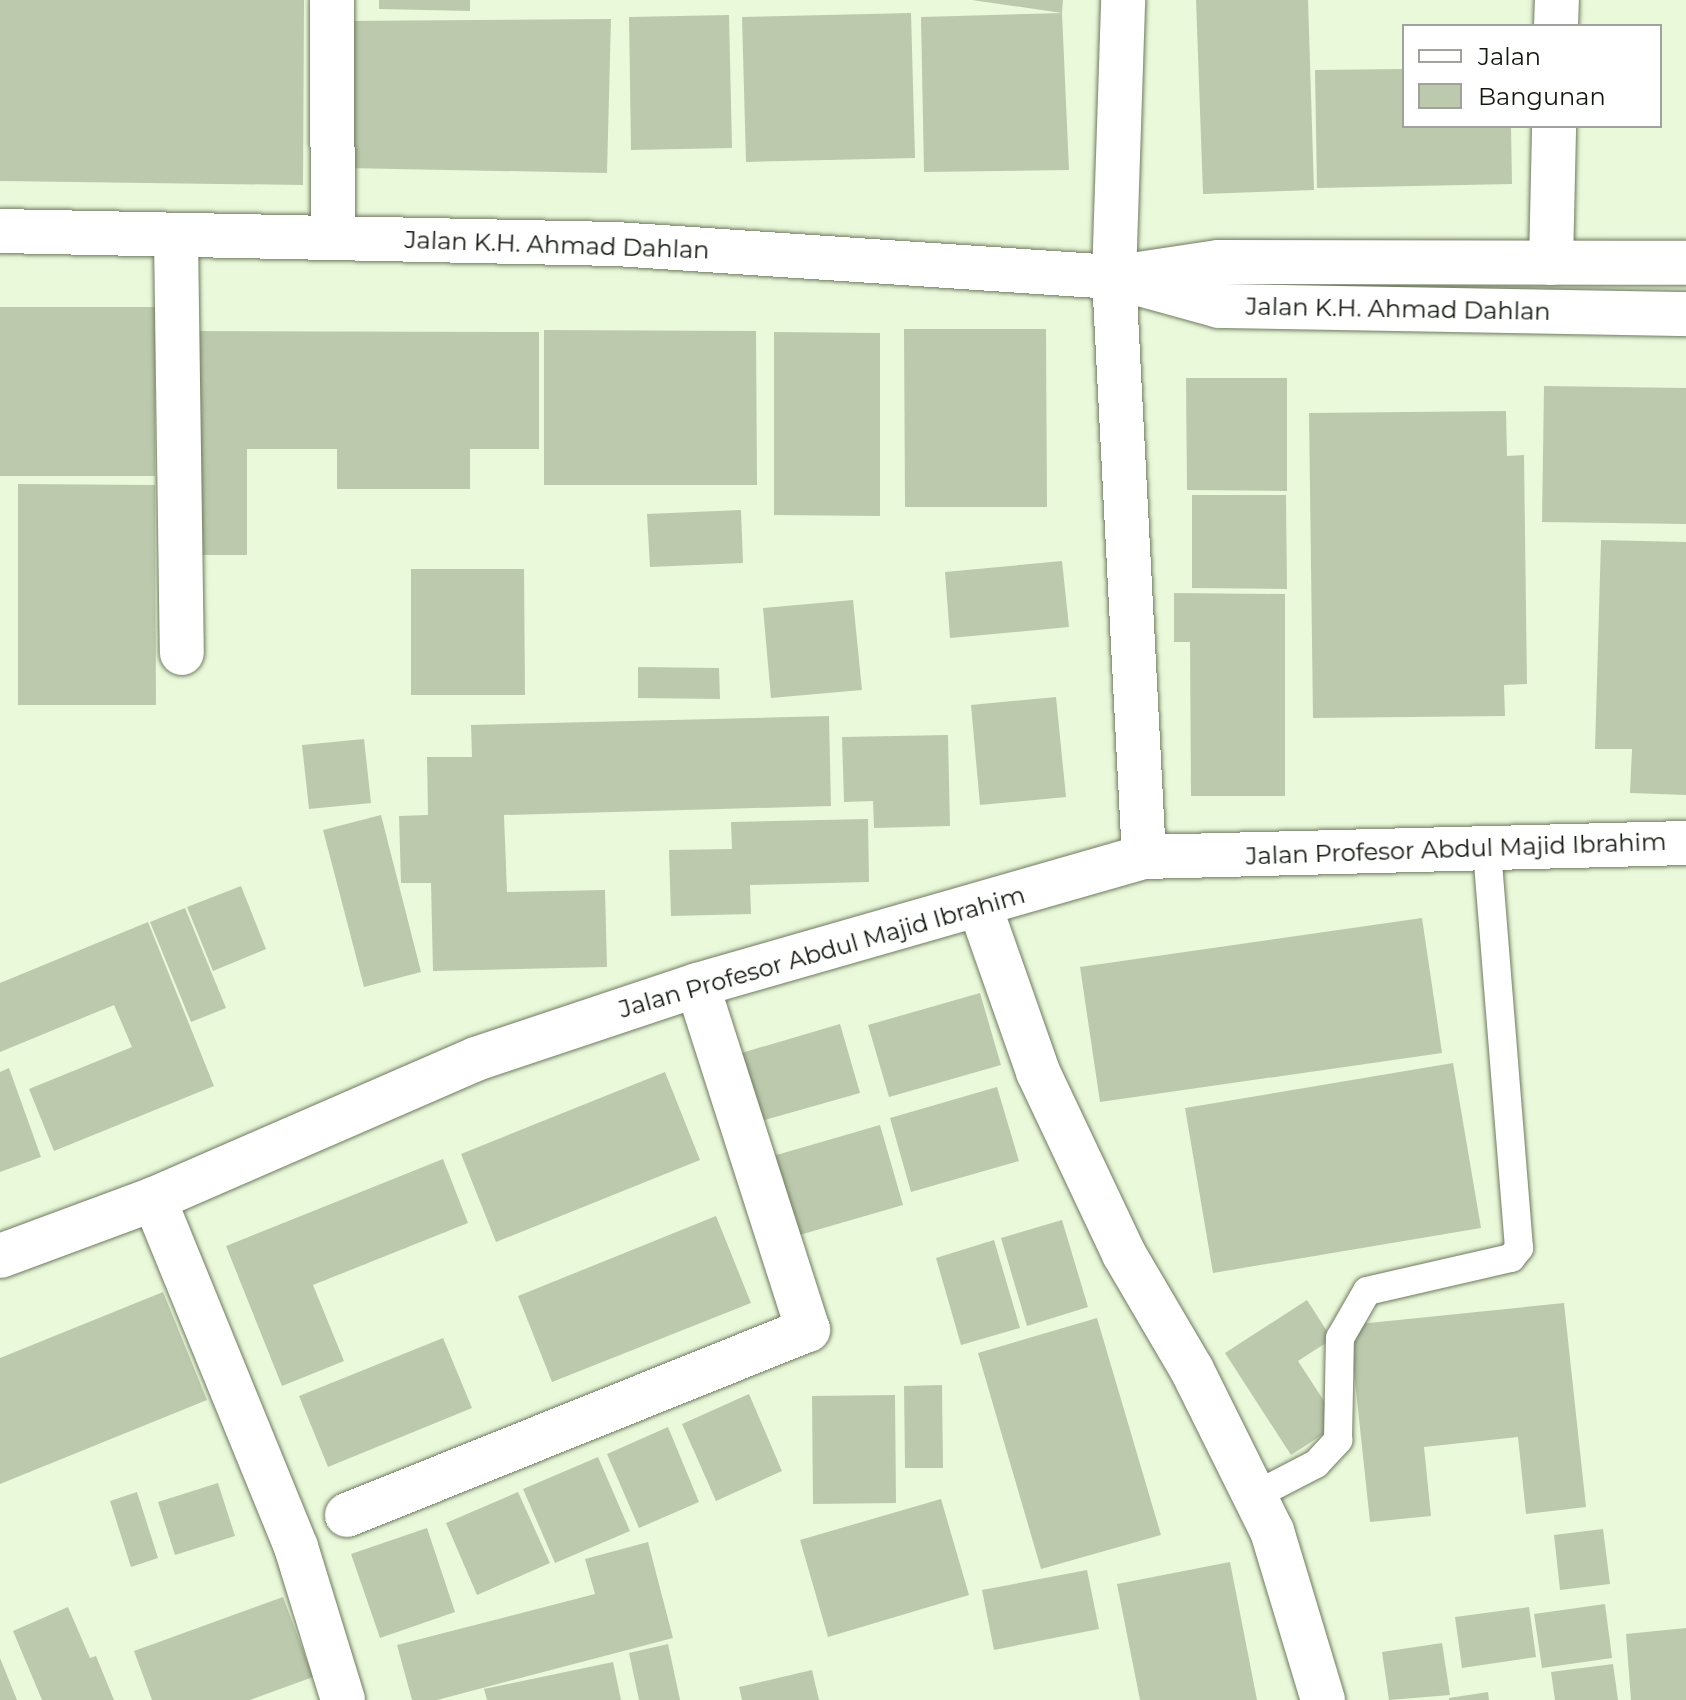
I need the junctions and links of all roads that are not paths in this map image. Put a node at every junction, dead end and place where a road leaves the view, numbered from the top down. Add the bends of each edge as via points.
1 (332, 0) edge
2 (1123, 0) edge
3 (1557, 0) edge
4 (1556, 24) edge
5 (1554, 128) edge
6 (0, 231) edge
7 (176, 237) junction
8 (333, 237) junction
9 (1551, 263) junction
10 (1686, 263) edge
11 (1114, 277) junction
12 (1686, 314) edge
13 (182, 653) dead end
14 (1686, 843) edge
15 (1487, 850) junction
16 (1144, 857) junction
17 (980, 907) junction
18 (697, 985) junction
19 (154, 1199) junction
20 (0, 1256) edge
21 (1256, 1495) junction
22 (347, 1515) dead end
23 (343, 1700) edge
24 (1323, 1700) edge

1 - 8 street
2 - 11 street
3 - 4 street
5 - 9 street
6 - 7 street, Jalan K.H. Ahmad Dahlan
7 - 8 street, Jalan K.H. Ahmad Dahlan
7 - 13 street
8 - 11 street, Jalan K.H. Ahmad Dahlan via 616,244
9 - 10 street, Jalan K.H. Ahmad Dahlan
9 - 11 street, Jalan K.H. Ahmad Dahlan via 1218,262
11 - 12 street, Jalan K.H. Ahmad Dahlan via 1219,306
11 - 16 street
14 - 15 street, Jalan Profesor Abdul Majid Ibrahim
15 - 16 street, Jalan Profesor Abdul Majid Ibrahim
15 - 21 lane via 1519,1248 1511,1258 1367,1291 1340,1338 1338,1440 1316,1464
16 - 17 street, Jalan Profesor Abdul Majid Ibrahim
17 - 18 street, Jalan Profesor Abdul Majid Ibrahim
17 - 21 street via 1038,1072 1124,1254
18 - 19 street, Jalan Profesor Abdul Majid Ibrahim via 476,1059
18 - 22 street via 808,1330
19 - 20 street, Jalan Profesor Abdul Majid Ibrahim
19 - 23 street via 296,1547
21 - 24 street

